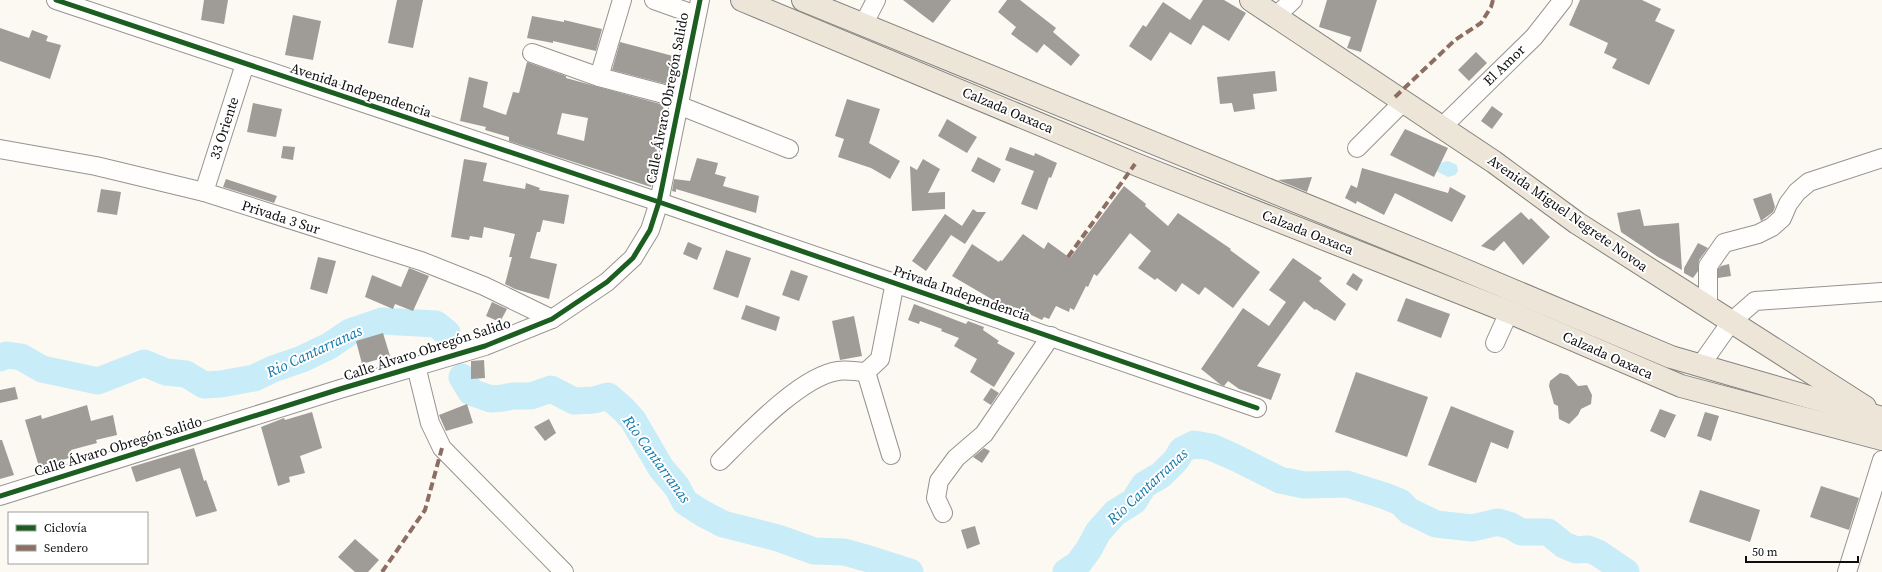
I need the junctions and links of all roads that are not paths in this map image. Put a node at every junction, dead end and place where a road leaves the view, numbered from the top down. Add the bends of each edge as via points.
1 (56, 0) edge
2 (622, 0) edge
3 (654, 0) edge
4 (742, 0) edge
5 (805, 0) edge
6 (876, 0) edge
7 (1251, 0) edge
8 (1293, 0) edge
9 (1563, 0) edge
10 (834, 6) edge
11 (698, 8) edge
12 (1275, 17) junction
13 (863, 25) junction
14 (885, 34) junction
15 (532, 53) dead end
16 (876, 56) junction
17 (245, 64) junction
18 (600, 77) junction
19 (679, 101) junction
20 (1403, 102) junction
21 (1442, 127) junction
22 (1357, 148) dead end
23 (0, 149) edge
24 (789, 149) dead end
25 (1882, 158) edge
26 (204, 192) junction
27 (659, 202) junction
28 (895, 282) junction
29 (1882, 292) edge
30 (1708, 308) junction
31 (1508, 312) junction
32 (552, 319) junction
33 (1731, 322) junction
34 (1051, 336) junction
35 (1495, 343) dead end
36 (416, 366) junction
37 (1700, 366) junction
38 (866, 372) junction
39 (1257, 408) dead end
40 (1880, 421) edge
41 (1882, 439) edge
42 (891, 455) dead end
43 (720, 460) dead end
44 (1882, 460) edge
45 (0, 496) edge
46 (943, 514) dead end
47 (564, 572) edge
48 (1848, 572) edge

1 - 17 street, Avenida Independencia
2 - 18 street
3 - 11 street
4 - 16 main road, Calzada Oaxaca
5 - 10 main road, Calzada Oaxaca
6 - 13 street
7 - 12 main road, Avenida Miguel Negrete Novoa
8 - 12 street
9 - 21 street, El Amor via 1534,37
10 - 13 main road, Calzada Oaxaca
11 - 19 street, Calle Álvaro Obregón Salido
12 - 20 main road, Avenida Miguel Negrete Novoa
13 - 14 main road, Calzada Oaxaca
14 - 16 main road
14 - 37 main road, Calzada Oaxaca via 1455,266 1671,358
15 - 18 street
16 - 31 main road, Calzada Oaxaca via 1135,164
17 - 26 street, 33 Oriente
17 - 27 street, Avenida Independencia
18 - 19 street
19 - 24 street
19 - 27 street, Calle Álvaro Obregón Salido
20 - 21 main road, Avenida Miguel Negrete Novoa
20 - 22 street
21 - 30 main road, Avenida Miguel Negrete Novoa via 1576,223
23 - 26 street, Privada 3 Sur via 96,166
25 - 30 street via 1809,182 1797,192 1782,218 1772,227 1758,234 1724,243 1708,266
26 - 32 street, Privada 3 Sur via 421,261 484,286
27 - 28 street, Privada Independencia
27 - 32 street, Calle Álvaro Obregón Salido via 650,230 633,258 607,282
28 - 34 street, Privada Independencia
28 - 38 street via 880,359
29 - 33 street via 1755,301
30 - 33 main road, Avenida Miguel Negrete Novoa
31 - 35 street
31 - 41 main road, Calzada Oaxaca via 1681,386
32 - 36 street, Calle Álvaro Obregón Salido via 486,346
33 - 37 street
33 - 40 main road, Avenida Miguel Negrete Novoa via 1859,402
34 - 39 street, Privada Independencia
34 - 46 street via 984,434 956,458 939,481 936,498
36 - 45 street, Calle Álvaro Obregón Salido
36 - 47 street via 430,423 442,448
37 - 40 main road, Calzada Oaxaca
38 - 42 street
38 - 43 street via 838,371 806,385 759,422
44 - 48 street

